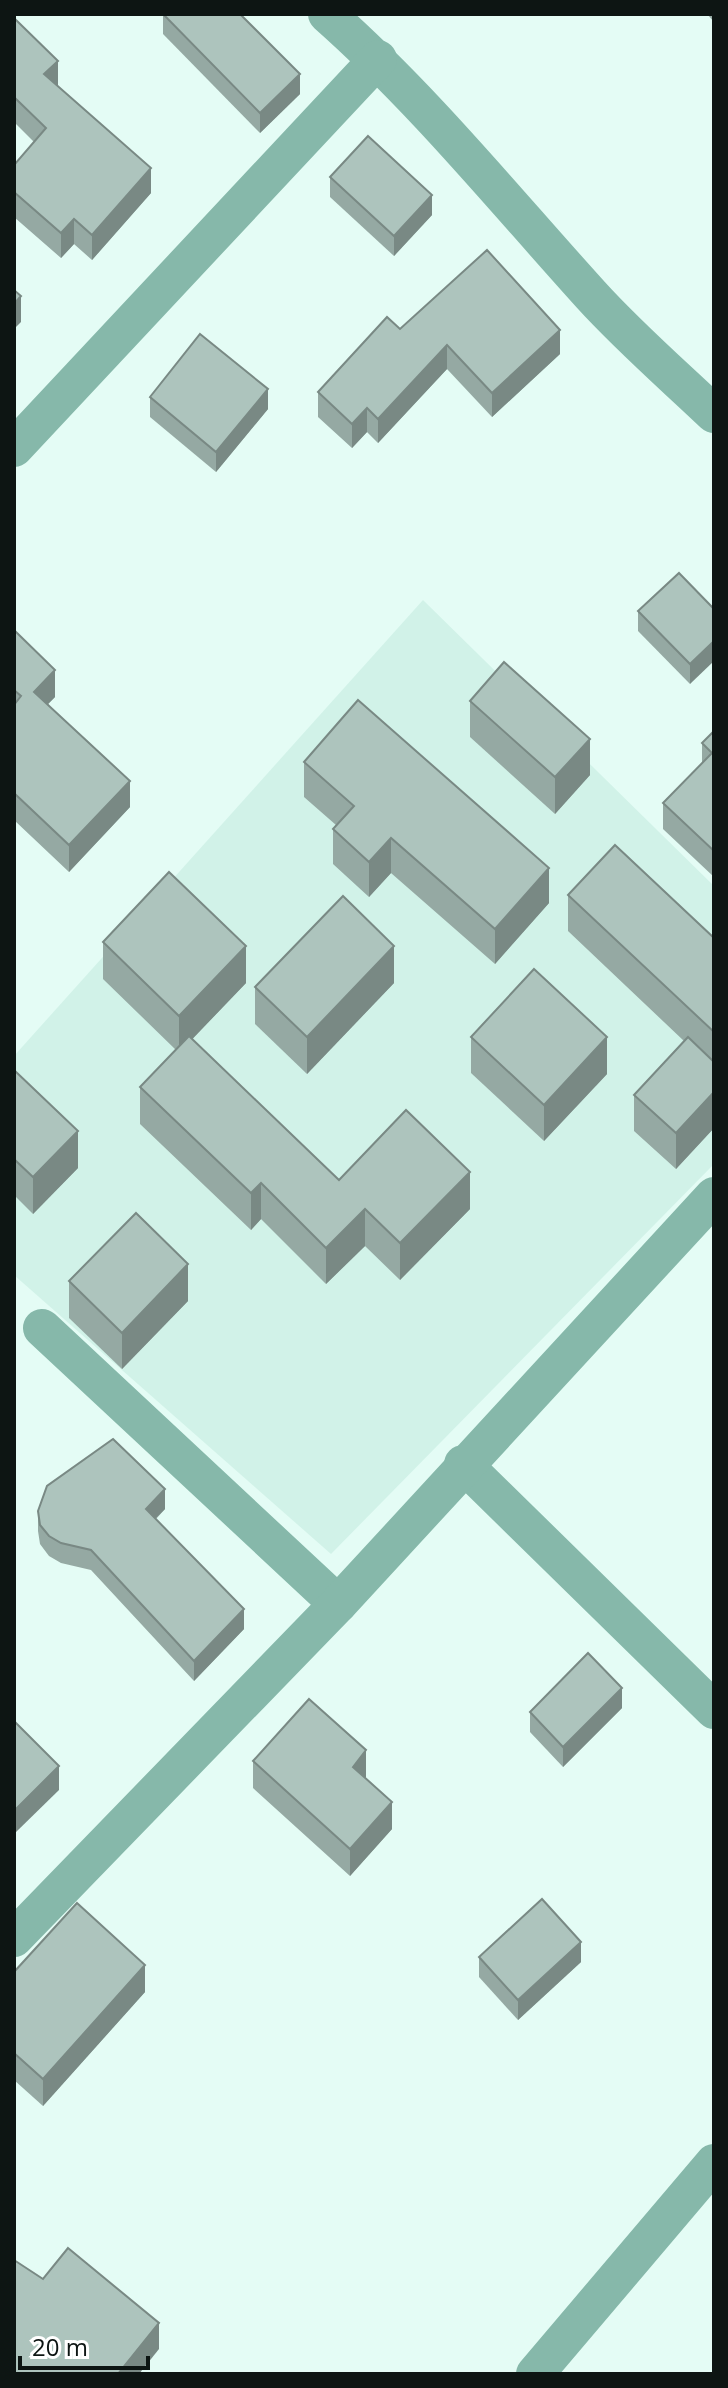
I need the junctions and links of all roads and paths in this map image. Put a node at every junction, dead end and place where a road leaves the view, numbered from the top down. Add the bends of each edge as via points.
1 (327, 14) edge
2 (378, 59) junction
3 (714, 414) edge
4 (14, 448) edge
5 (714, 1196) edge
6 (42, 1328) dead end
7 (463, 1464) junction
8 (338, 1604) junction
9 (714, 1710) edge
10 (14, 1938) edge
11 (714, 2163) edge
12 (535, 2374) edge

1 - 2 street
2 - 3 street via 593,298
2 - 4 street
5 - 7 street
6 - 8 street
7 - 8 street
7 - 9 street
8 - 10 street
11 - 12 street

